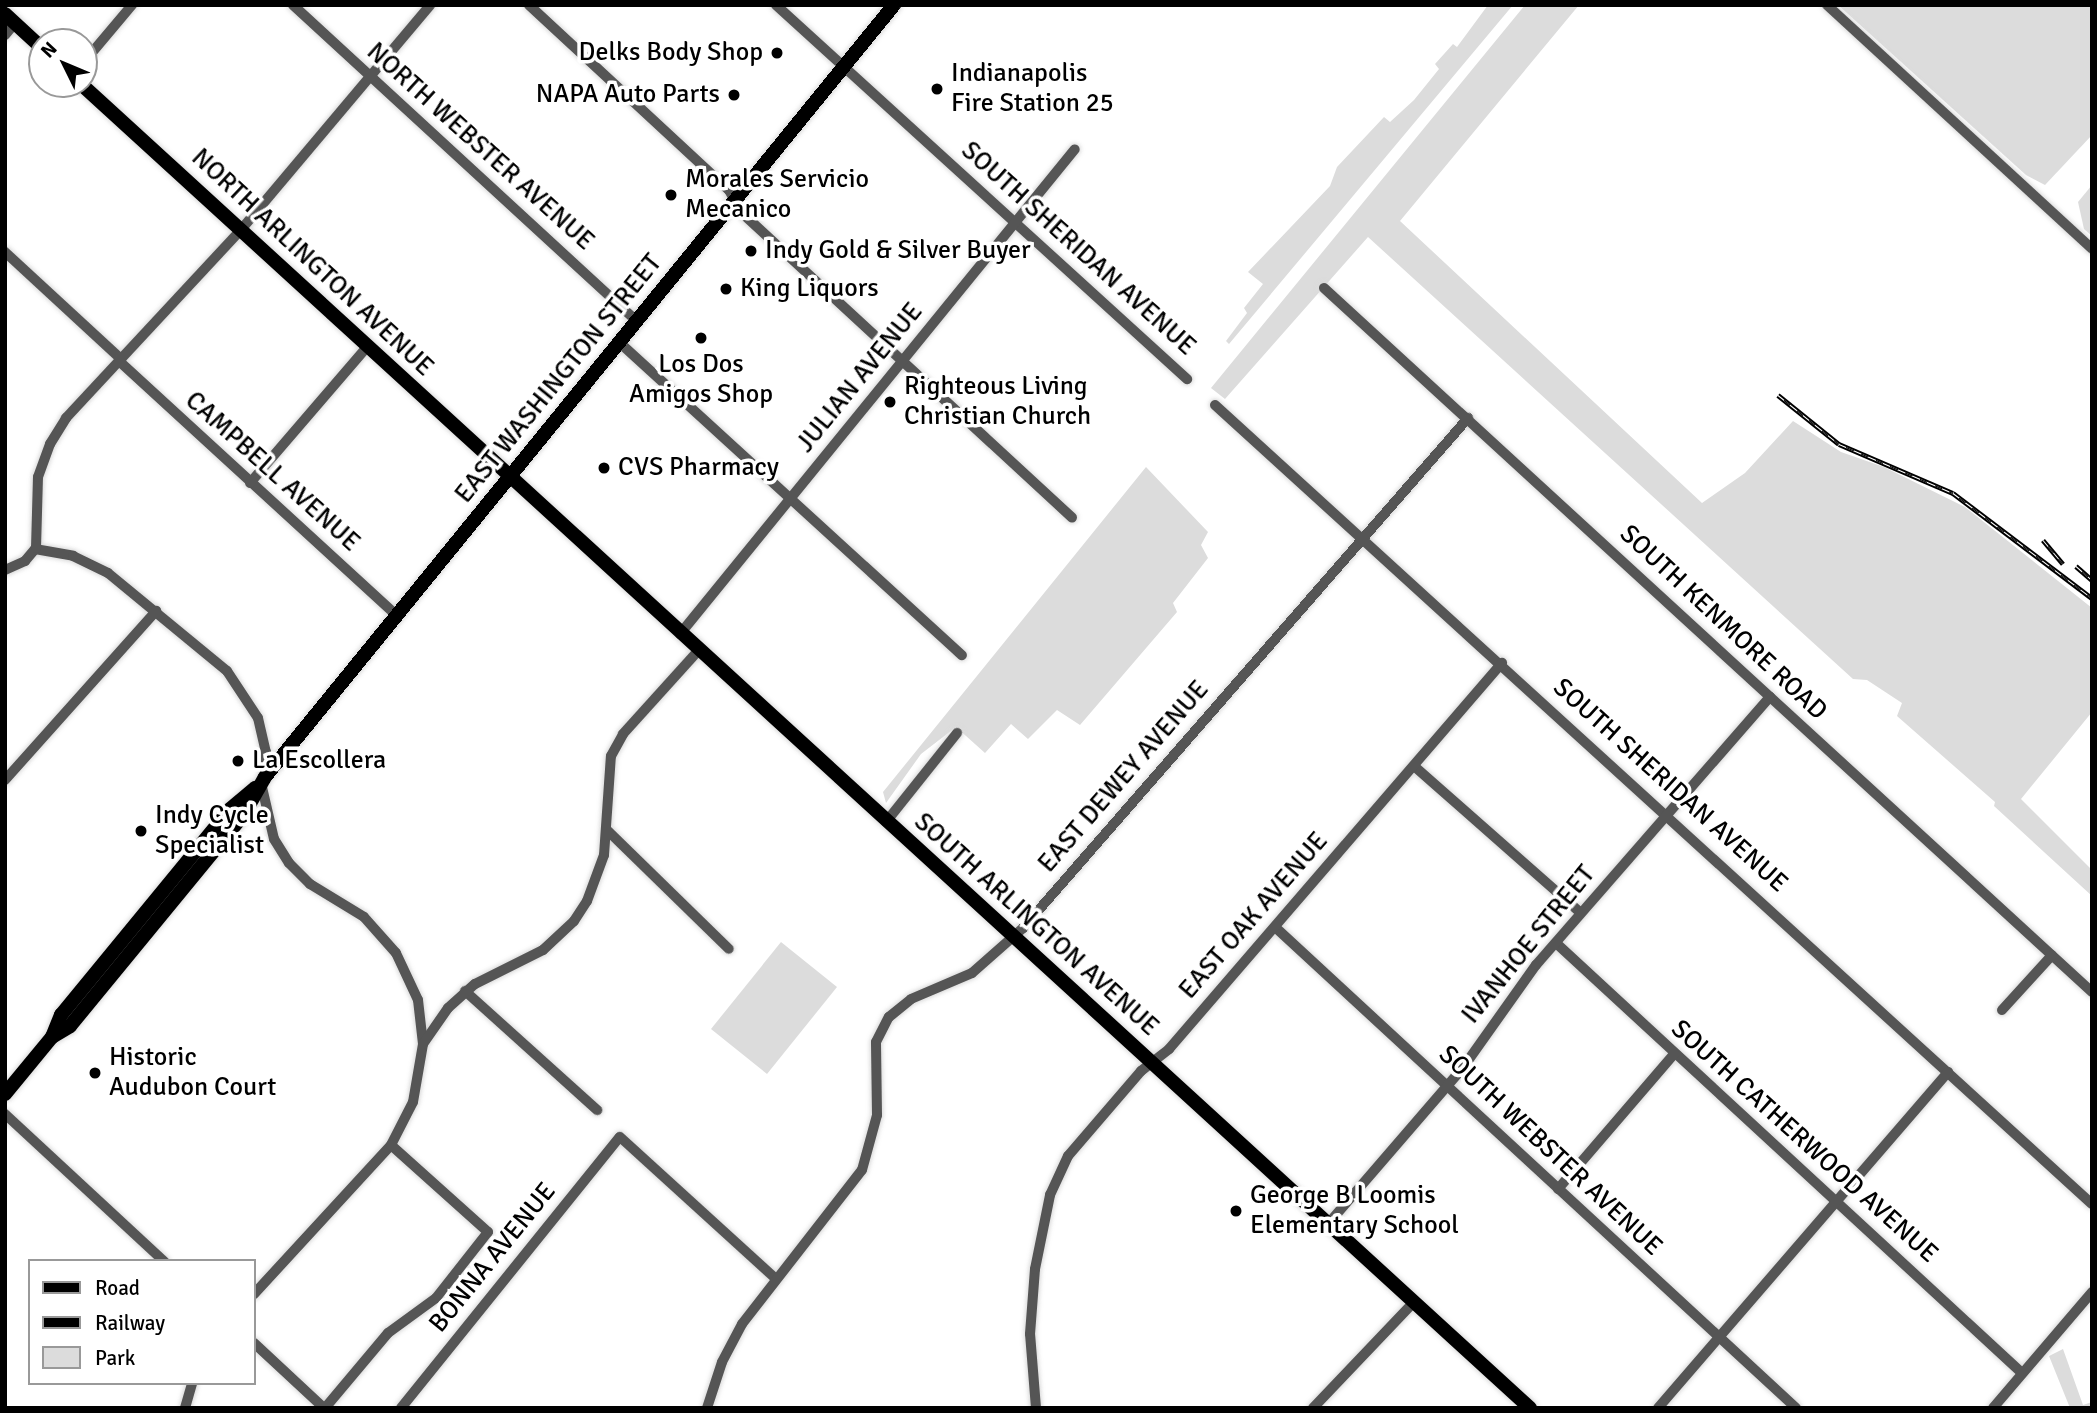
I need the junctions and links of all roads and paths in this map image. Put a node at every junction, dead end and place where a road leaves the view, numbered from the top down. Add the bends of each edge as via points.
1 (132, 5) edge
2 (293, 5) edge
3 (430, 5) edge
4 (528, 5) edge
5 (776, 5) edge
6 (894, 5) edge
7 (1827, 5) edge
8 (10, 19) edge
9 (5, 35) edge
10 (28, 35) edge
11 (98, 45) edge
12 (844, 66) junction
13 (370, 77) junction
14 (96, 98) edge
15 (1075, 149) dead end
16 (734, 201) junction
17 (1015, 222) junction
18 (240, 231) junction
19 (2092, 249) edge
20 (5, 252) edge
21 (1324, 288) dead end
22 (637, 321) junction
23 (620, 343) junction
24 (367, 347) junction
25 (120, 360) junction
26 (904, 361) junction
27 (1187, 379) dead end
28 (1215, 405) dead end
29 (1468, 418) junction
30 (510, 478) junction
31 (250, 483) junction
32 (790, 499) junction
33 (1072, 518) dead end
34 (1362, 538) junction
35 (35, 550) junction
36 (7, 568) edge
37 (156, 611) junction
38 (397, 616) junction
39 (680, 634) junction
40 (698, 651) junction
41 (962, 655) dead end
42 (1502, 663) junction
43 (1770, 697) junction
44 (957, 733) dead end
45 (1414, 766) junction
46 (5, 780) edge
47 (263, 780) junction
48 (1666, 814) junction
49 (886, 822) junction
50 (607, 830) junction
51 (1581, 913) junction
52 (1275, 927) junction
53 (1013, 938) junction
54 (1556, 943) junction
55 (729, 949) dead end
56 (2052, 955) junction
57 (465, 991) junction
58 (2092, 992) edge
59 (2002, 1010) dead end
60 (423, 1044) junction
61 (1674, 1054) junction
62 (1152, 1064) junction
63 (1948, 1072) junction
64 (1446, 1087) junction
65 (5, 1094) edge
66 (597, 1110) dead end
67 (5, 1114) edge
68 (391, 1145) junction
69 (1558, 1189) junction
70 (1836, 1203) junction
71 (2092, 1204) edge
72 (1328, 1224) junction
73 (162, 1259) edge
74 (776, 1279) junction
75 (256, 1292) edge
76 (2092, 1292) edge
77 (1414, 1302) junction
78 (1720, 1337) junction
79 (256, 1345) edge
80 (2022, 1373) junction
81 (191, 1385) edge
82 (185, 1408) edge
83 (324, 1408) edge
84 (401, 1408) edge
85 (707, 1408) edge
86 (1036, 1408) edge
87 (1312, 1408) edge
88 (1530, 1408) edge
89 (1658, 1408) edge
90 (1796, 1408) edge
91 (1993, 1408) edge

1 - 11 street
2 - 13 street, NORTH WEBSTER AVENUE
3 - 13 street
4 - 16 street via 729,190
5 - 12 street, SOUTH SHERIDAN AVENUE
6 - 12 main road, EAST WASHINGTON STREET
7 - 19 street
8 - 9 street
8 - 10 main road
12 - 16 main road, EAST WASHINGTON STREET
12 - 17 street, SOUTH SHERIDAN AVENUE
13 - 18 street
13 - 22 street, NORTH WEBSTER AVENUE
14 - 18 main road, NORTH ARLINGTON AVENUE
15 - 17 street, JULIAN AVENUE
16 - 22 main road, EAST WASHINGTON STREET
16 - 26 street
17 - 26 street, JULIAN AVENUE
17 - 27 street, SOUTH SHERIDAN AVENUE
18 - 24 main road, NORTH ARLINGTON AVENUE
18 - 25 street
20 - 25 street, CAMPBELL AVENUE
21 - 29 street, SOUTH KENMORE ROAD
22 - 23 main road, EAST WASHINGTON STREET
23 - 30 main road, EAST WASHINGTON STREET
23 - 32 street
24 - 30 main road, NORTH ARLINGTON AVENUE
24 - 31 street
25 - 31 street, CAMPBELL AVENUE
25 - 35 street via 73,410 50,444 37,487
26 - 32 street, JULIAN AVENUE
26 - 33 street
28 - 34 street, SOUTH SHERIDAN AVENUE
29 - 34 street, EAST DEWEY AVENUE
29 - 43 street, SOUTH KENMORE ROAD
30 - 38 main road, EAST WASHINGTON STREET
30 - 39 main road, SOUTH ARLINGTON AVENUE
31 - 38 street, CAMPBELL AVENUE
32 - 39 street, JULIAN AVENUE
32 - 41 street
34 - 42 street, SOUTH SHERIDAN AVENUE
34 - 53 street, EAST DEWEY AVENUE
35 - 36 street
35 - 37 street via 96,566
37 - 46 street
37 - 47 street via 242,689 264,737
38 - 47 main road, EAST WASHINGTON STREET
39 - 40 main road, SOUTH ARLINGTON AVENUE
40 - 49 main road, SOUTH ARLINGTON AVENUE
40 - 50 street via 615,747 607,780
42 - 45 street, EAST OAK AVENUE
42 - 48 street, SOUTH SHERIDAN AVENUE
43 - 48 street, IVANHOE STREET
43 - 56 street, SOUTH KENMORE ROAD
44 - 49 street
45 - 51 street
45 - 52 street, EAST OAK AVENUE
47 - 60 street via 273,835 289,863 314,886 367,920 401,961 418,1000
47 - 65 main road, EAST WASHINGTON STREET via 244,814 89,1003 70,1026 52,1037
48 - 51 street, IVANHOE STREET
48 - 63 street, SOUTH SHERIDAN AVENUE
49 - 53 main road, SOUTH ARLINGTON AVENUE
50 - 55 street
50 - 57 street via 595,884 568,928 527,960
51 - 54 street, IVANHOE STREET
52 - 62 street, EAST OAK AVENUE
52 - 64 street, SOUTH WEBSTER AVENUE
53 - 62 main road, SOUTH ARLINGTON AVENUE
53 - 74 street, EAST DEWEY AVENUE via 972,973 907,1001 886,1021 874,1052 877,1115 864,1166 846,1195
54 - 61 street, SOUTH CATHERWOOD AVENUE
54 - 64 street, IVANHOE STREET
56 - 58 street, SOUTH KENMORE ROAD
56 - 59 street
57 - 60 street
57 - 66 street
60 - 68 street via 413,1102
61 - 69 street
61 - 70 street, SOUTH CATHERWOOD AVENUE
62 - 72 main road, SOUTH ARLINGTON AVENUE
62 - 86 street, EAST OAK AVENUE via 1079,1140 1050,1195 1032,1292
63 - 70 street
63 - 71 street, SOUTH SHERIDAN AVENUE
64 - 69 street, SOUTH WEBSTER AVENUE
64 - 72 street, IVANHOE STREET
67 - 73 street
68 - 75 street
68 - 83 street via 488,1232 436,1298 388,1333
69 - 78 street, SOUTH WEBSTER AVENUE
70 - 78 street
70 - 80 street, SOUTH CATHERWOOD AVENUE
72 - 77 main road, SOUTH ARLINGTON AVENUE
74 - 84 street, BONNA AVENUE via 620,1137
74 - 85 street, EAST DEWEY AVENUE via 733,1341
76 - 80 street
77 - 87 street
77 - 88 main road, SOUTH ARLINGTON AVENUE
78 - 89 street
78 - 90 street, SOUTH WEBSTER AVENUE
79 - 83 street
80 - 91 street
81 - 82 street

